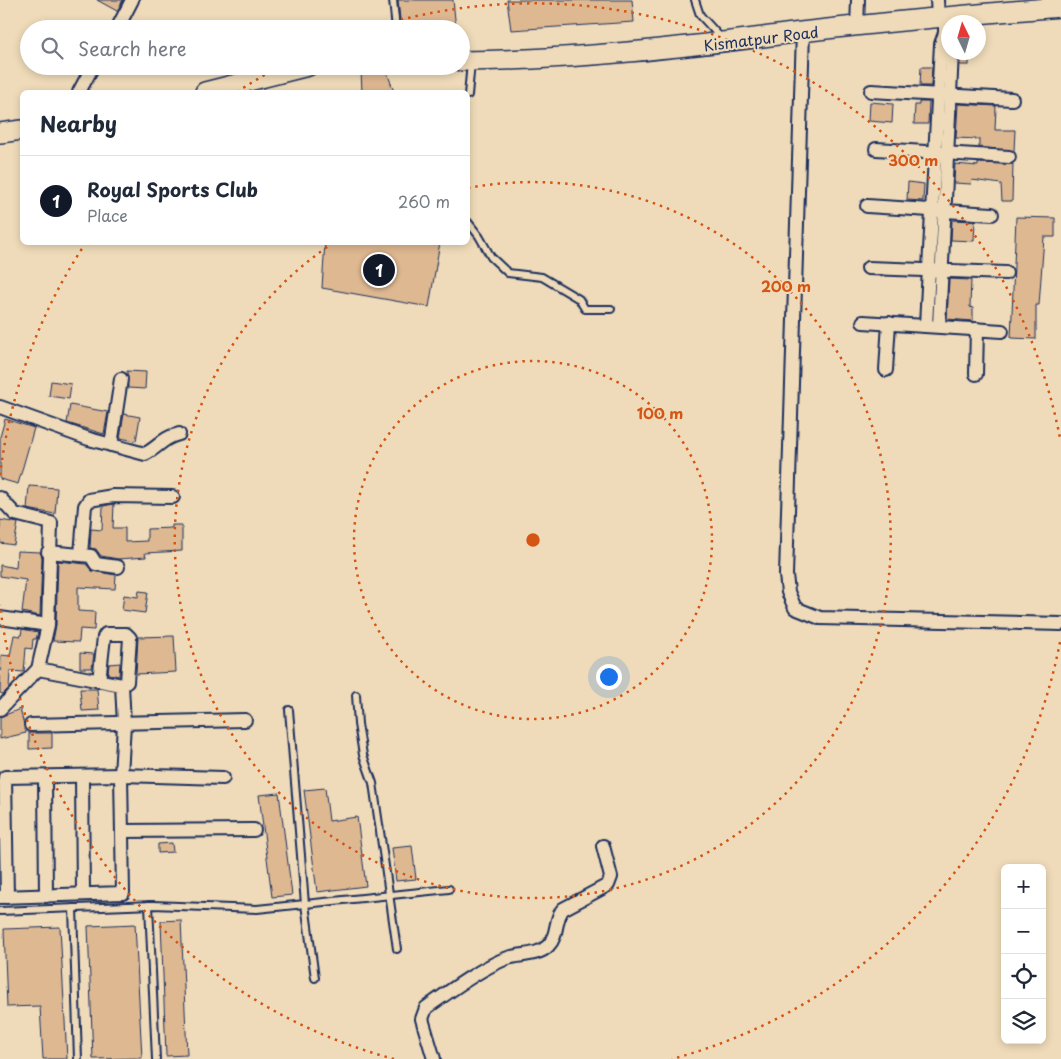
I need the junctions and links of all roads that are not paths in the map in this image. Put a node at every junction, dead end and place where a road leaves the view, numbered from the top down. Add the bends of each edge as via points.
1 (132, 0) edge
2 (394, 0) edge
3 (695, 0) edge
4 (858, 0) edge
5 (1061, 6) edge
6 (986, 16) edge
7 (122, 20) edge
8 (395, 20) edge
9 (941, 21) edge
10 (858, 27) junction
11 (802, 32) junction
12 (725, 43) junction
13 (942, 60) edge
14 (951, 60) edge
15 (470, 61) edge
16 (88, 75) edge
17 (272, 75) edge
18 (467, 75) edge
19 (80, 90) edge
20 (213, 90) edge
21 (468, 90) edge
22 (871, 91) dead end
23 (944, 96) junction
24 (1012, 99) dead end
25 (20, 130) edge
26 (0, 133) edge
27 (876, 149) dead end
28 (942, 153) junction
29 (1009, 157) dead end
30 (867, 206) dead end
31 (938, 210) junction
32 (992, 214) dead end
33 (470, 225) edge
34 (868, 268) dead end
35 (935, 270) junction
36 (1006, 273) dead end
37 (611, 309) dead end
38 (863, 322) dead end
39 (889, 323) junction
40 (932, 326) junction
41 (977, 329) junction
42 (1002, 331) dead end
43 (886, 370) dead end
44 (976, 374) dead end
45 (121, 379) dead end
46 (0, 407) edge
47 (179, 434) dead end
48 (111, 445) junction
49 (174, 497) dead end
50 (0, 498) edge
51 (48, 552) junction
52 (81, 554) junction
53 (118, 567) dead end
54 (0, 618) edge
55 (1061, 624) edge
56 (48, 625) junction
57 (38, 669) junction
58 (99, 681) junction
59 (122, 685) junction
60 (356, 695) dead end
61 (0, 709) edge
62 (289, 710) dead end
63 (245, 720) dead end
64 (124, 724) junction
65 (31, 725) dead end
66 (121, 775) junction
67 (82, 776) junction
68 (45, 777) junction
69 (223, 778) dead end
70 (254, 830) dead end
71 (122, 832) junction
72 (604, 846) dead end
73 (449, 889) dead end
74 (83, 894) junction
75 (391, 895) junction
76 (46, 896) junction
77 (3, 897) edge
78 (305, 904) junction
79 (149, 905) junction
80 (73, 908) junction
81 (0, 911) edge
82 (397, 949) dead end
83 (315, 978) dead end
84 (78, 1059) edge
85 (156, 1059) edge
86 (434, 1059) edge

1 - 7 street
2 - 8 lane
3 - 12 lane via 700,15
4 - 10 street
5 - 6 street, Kismatpur Road
9 - 10 street, Kismatpur Road
10 - 11 street, Kismatpur Road
11 - 12 street, Kismatpur Road
11 - 55 street via 786,565 788,592 795,608 820,618
12 - 15 street, Kismatpur Road
13 - 23 street
14 - 23 street
16 - 19 street
17 - 20 street
18 - 21 lane
22 - 23 street
23 - 24 street
23 - 28 street
25 - 26 street
27 - 28 street
28 - 29 street
28 - 31 street
30 - 31 street
31 - 32 street
31 - 35 street
33 - 37 lane via 491,257 508,273 542,277 579,299 585,309
34 - 35 street
35 - 36 street
35 - 40 street
38 - 39 street
39 - 40 street
39 - 43 street
40 - 41 street
41 - 42 street
41 - 44 street
45 - 48 street
46 - 48 street
47 - 48 street via 167,436 154,450 145,454
49 - 52 street via 113,496 89,500 85,506
50 - 51 street via 15,514 51,523
51 - 52 street
51 - 56 street
52 - 53 street via 91,556 96,564
54 - 56 street
56 - 57 street
57 - 58 street
57 - 61 street
58 - 59 street
58 - 59 street via 104,637 106,634 126,634 130,638 128,682
59 - 64 street
60 - 75 lane via 363,755 373,783
62 - 78 lane
63 - 64 street
64 - 65 street
64 - 66 street
66 - 67 street
66 - 69 street
66 - 71 street
67 - 68 street
67 - 74 street
68 - 76 street
68 - 77 street via 5,776
70 - 71 street
71 - 74 street via 123,893
72 - 86 street via 611,876 608,885 558,914 557,929 547,948 505,959 426,1008 422,1019
73 - 75 lane
74 - 76 street
75 - 78 lane
75 - 82 lane
76 - 77 street
78 - 79 lane via 257,909
78 - 83 lane
79 - 80 lane
79 - 85 lane
80 - 81 lane
80 - 84 lane

